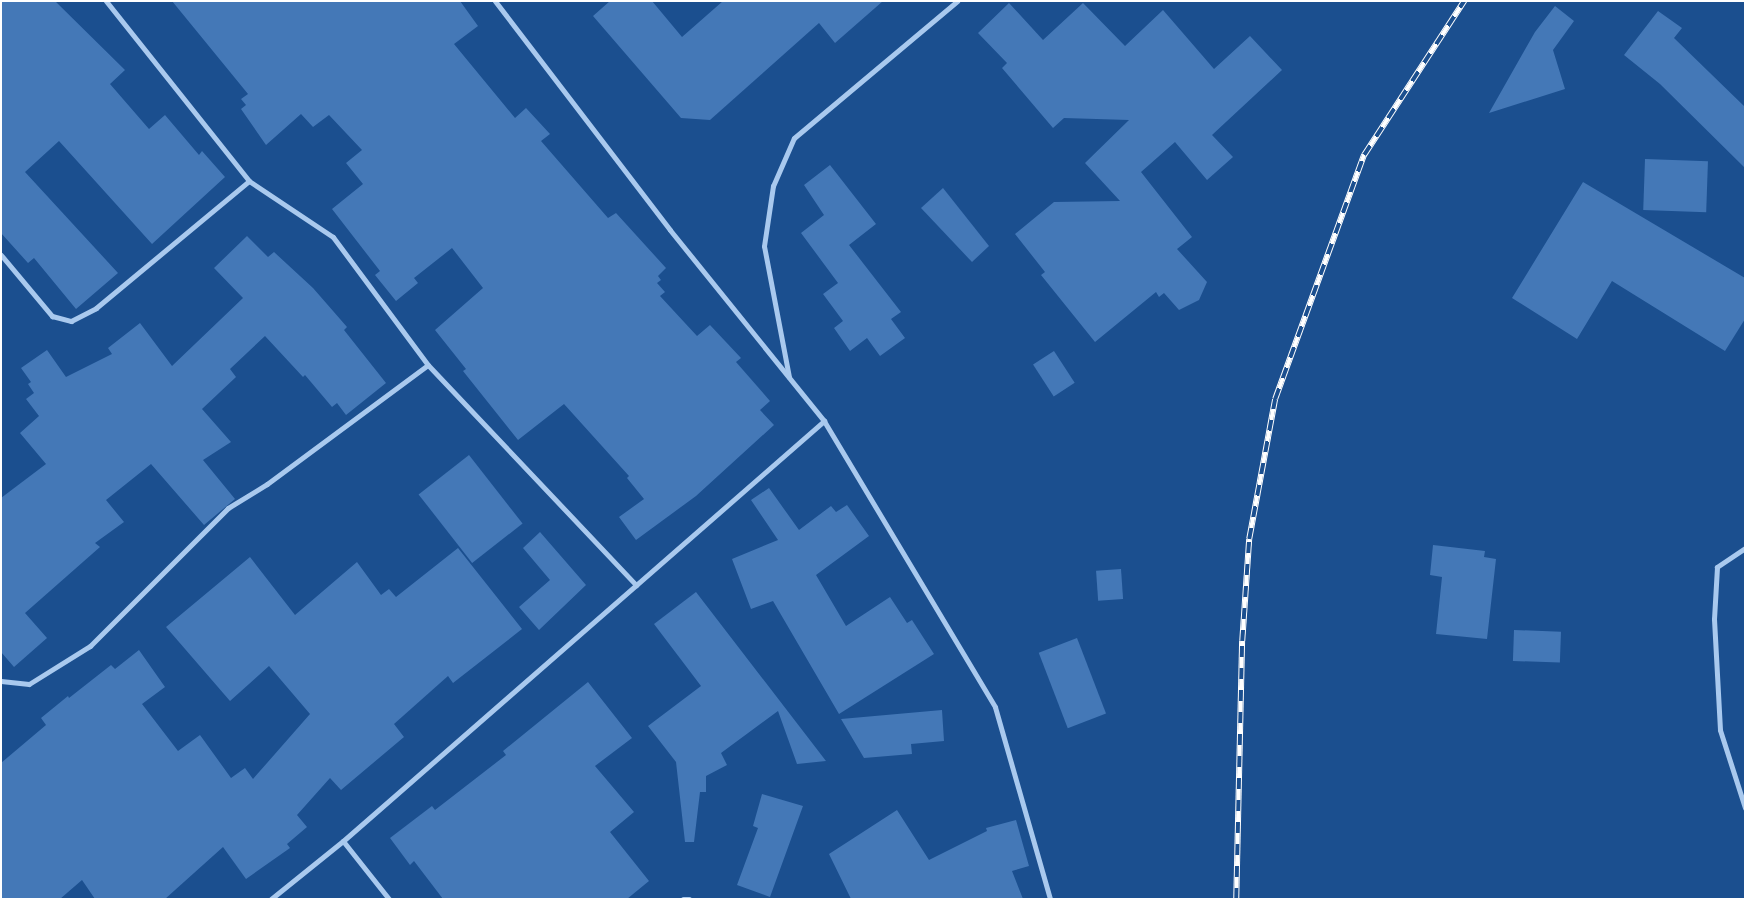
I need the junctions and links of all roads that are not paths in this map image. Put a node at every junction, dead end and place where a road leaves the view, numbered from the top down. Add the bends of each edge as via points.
1 (106, 1) edge
2 (495, 1) edge
3 (957, 1) edge
4 (249, 181) junction
5 (1, 255) edge
6 (428, 365) junction
7 (790, 378) junction
8 (824, 421) junction
9 (1745, 548) edge
10 (636, 585) junction
11 (1, 681) edge
12 (1745, 808) edge
13 (344, 841) junction
14 (270, 899) edge
15 (389, 899) edge
16 (682, 899) edge
17 (689, 899) edge
18 (1050, 899) edge

1 - 4 street
2 - 7 street via 670,230
3 - 7 street via 794,138 773,186 764,246
4 - 5 street via 96,308 72,321 52,316
4 - 6 street via 333,237
6 - 10 street
6 - 11 street via 267,484 228,508 90,646 29,684
7 - 8 street
8 - 10 street
8 - 18 street via 995,708
9 - 12 street via 1717,567 1714,629 1720,730
10 - 13 street
13 - 14 street
13 - 15 street
16 - 17 street

